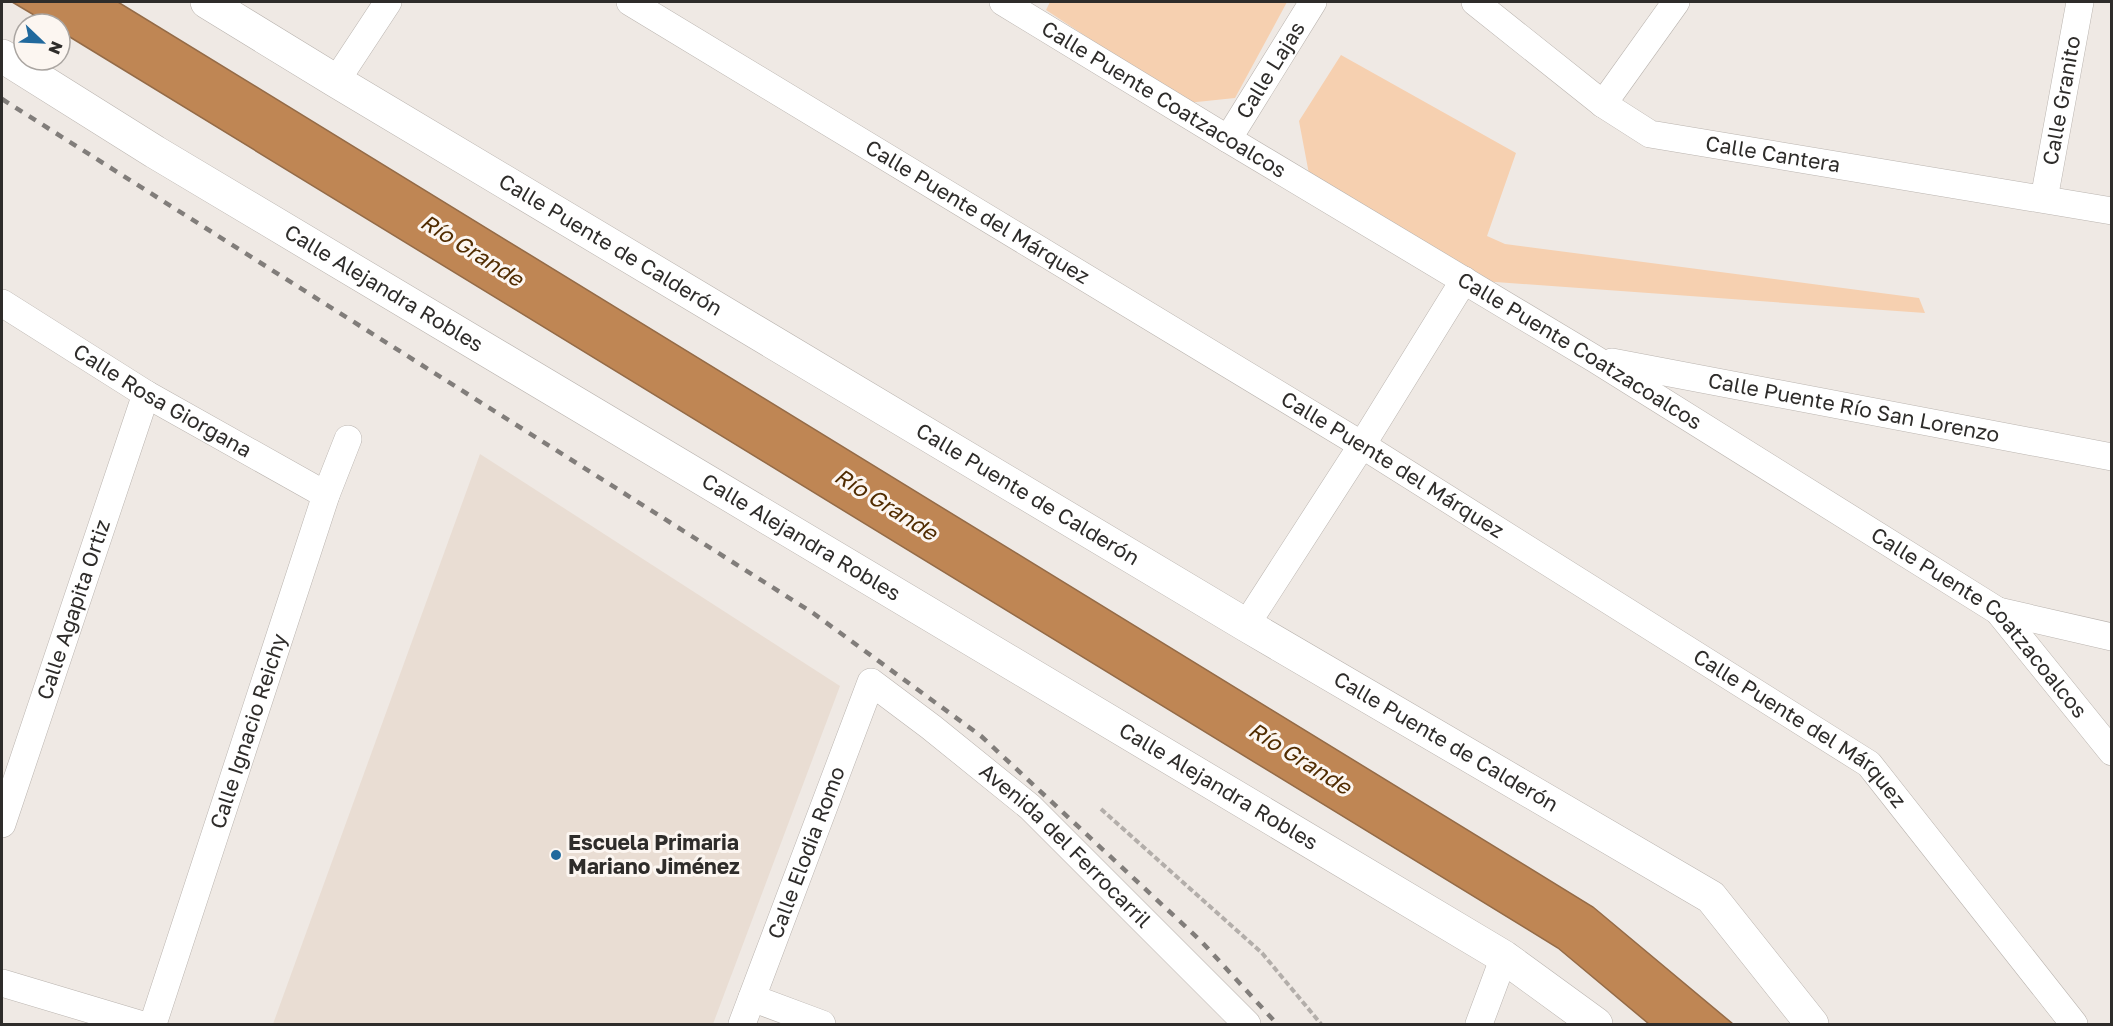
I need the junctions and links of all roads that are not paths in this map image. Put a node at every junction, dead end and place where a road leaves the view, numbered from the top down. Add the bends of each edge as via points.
1 (207, 2) edge
2 (388, 2) edge
3 (630, 2) edge
4 (1003, 2) edge
5 (1313, 2) edge
6 (1474, 2) edge
7 (1676, 2) edge
8 (2080, 2) edge
9 (2, 56) edge
10 (336, 81) junction
11 (1603, 105) junction
12 (1228, 139) junction
13 (2044, 200) junction
14 (2112, 211) edge
15 (1464, 280) junction
16 (3, 308) edge
17 (1595, 359) junction
18 (146, 394) junction
19 (348, 439) dead end
20 (1362, 445) junction
21 (2112, 457) edge
22 (326, 495) junction
23 (1998, 611) junction
24 (1246, 625) junction
25 (2112, 638) edge
26 (871, 682) joint
27 (2112, 752) edge
28 (2, 824) edge
29 (1504, 957) junction
30 (2, 983) edge
31 (752, 998) junction
32 (139, 1024) edge
33 (153, 1024) edge
34 (742, 1024) edge
35 (822, 1024) edge
36 (1247, 1024) edge
37 (1479, 1024) edge
38 (1596, 1024) edge
39 (1812, 1024) edge
40 (2074, 1024) edge

1 - 10 main road, Calle Puente de Calderón
2 - 10 street
3 - 20 street, Calle Puente del Márquez
4 - 12 street, Calle Puente Coatzacoalcos
5 - 12 street, Calle Lajas
6 - 11 street, Calle Cantera
7 - 11 street
8 - 13 street, Calle Granito
9 - 29 main road, Calle Alejandra Robles via 155,152
10 - 24 main road, Calle Puente de Calderón
11 - 13 street, Calle Cantera via 1650,134
12 - 15 street, Calle Puente Coatzacoalcos
13 - 14 street, Calle Cantera
15 - 17 street, Calle Puente Coatzacoalcos
15 - 20 street
16 - 18 street, Calle Rosa Giorgana
17 - 21 street, Calle Puente Río San Lorenzo
17 - 23 street, Calle Puente Coatzacoalcos
18 - 22 street, Calle Rosa Giorgana
18 - 28 street, Calle Agapita Ortiz
19 - 22 street, Calle Ignacio Reichy
20 - 24 street
20 - 40 street, Calle Puente del Márquez via 1869,764
22 - 33 street, Calle Ignacio Reichy
23 - 25 street
23 - 27 street, Calle Puente Coatzacoalcos
24 - 39 main road, Calle Puente de Calderón via 1711,897
26 - 31 street, Calle Elodia Romo
26 - 36 street, Avenida del Ferrocarril via 1030,807
29 - 37 street
29 - 38 main road, Calle Alejandra Robles
30 - 32 street
31 - 34 street, Calle Elodia Romo
31 - 35 street

